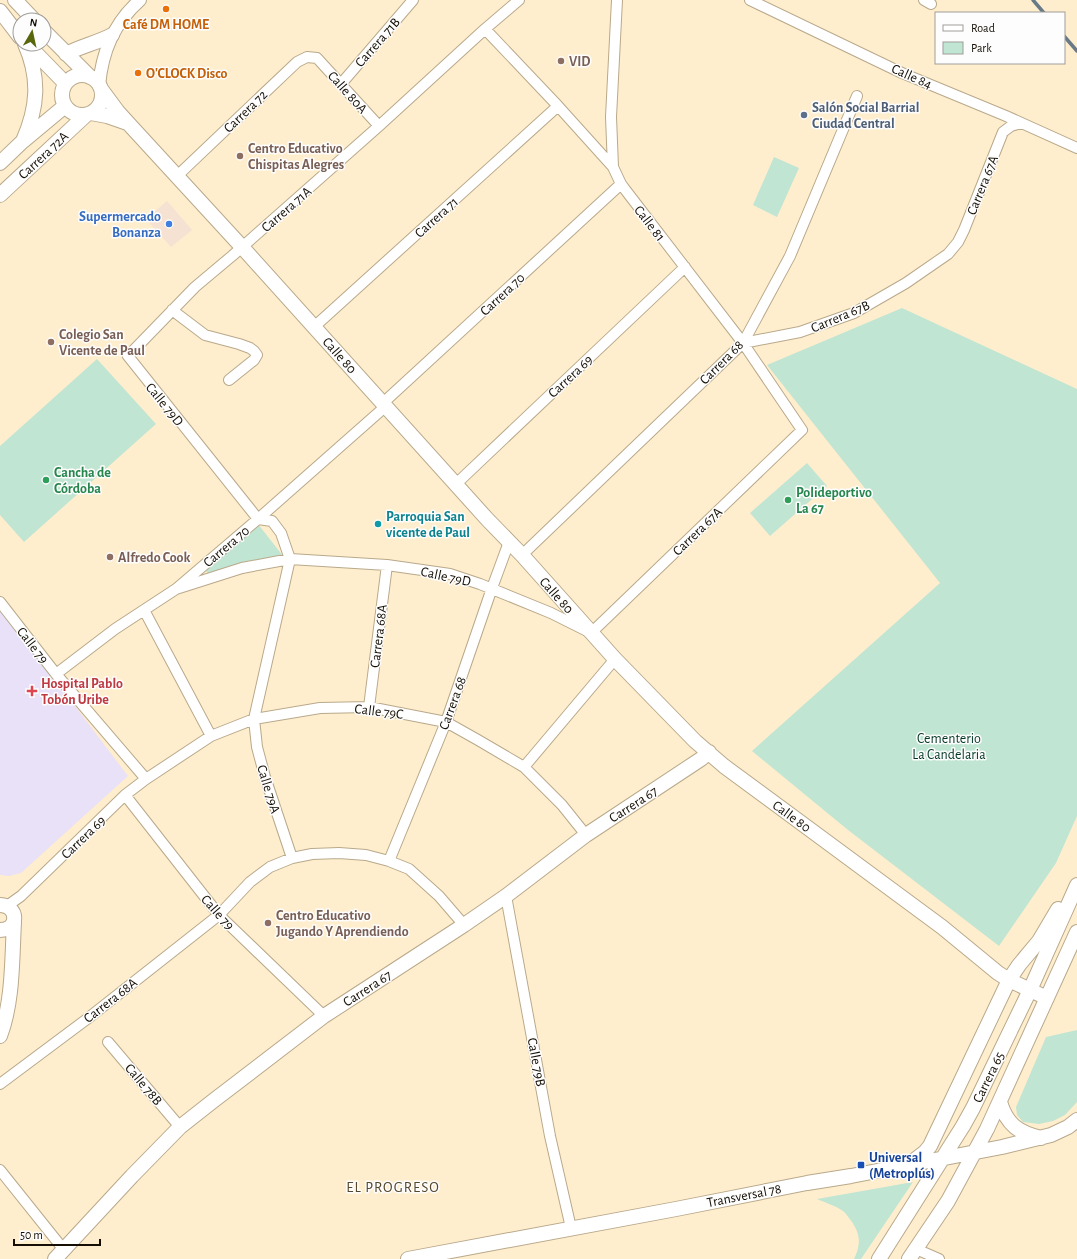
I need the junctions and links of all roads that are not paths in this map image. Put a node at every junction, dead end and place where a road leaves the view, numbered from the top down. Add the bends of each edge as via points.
1 (15, 0) edge
2 (140, 0) edge
3 (413, 0) edge
4 (518, 0) edge
5 (617, 0) edge
6 (750, 0) edge
7 (0, 12) edge
8 (26, 12) edge
9 (12, 26) edge
10 (485, 29) junction
11 (112, 36) junction
12 (52, 39) edge
13 (29, 52) edge
14 (34, 52) edge
15 (66, 54) junction
16 (317, 58) joint
17 (95, 82) junction
18 (66, 83) junction
19 (341, 84) junction
20 (857, 96) dead end
21 (65, 106) junction
22 (558, 106) junction
23 (89, 114) junction
24 (128, 123) junction
25 (1021, 123) junction
26 (379, 126) junction
27 (23, 141) junction
28 (1077, 148) edge
29 (0, 163) edge
30 (613, 168) junction
31 (177, 176) junction
32 (621, 184) junction
33 (0, 195) edge
34 (242, 247) junction
35 (948, 254) joint
36 (684, 267) junction
37 (172, 310) junction
38 (314, 327) junction
39 (743, 343) junction
40 (128, 356) joint
41 (229, 380) dead end
42 (384, 404) junction
43 (802, 430) joint
44 (456, 484) junction
45 (258, 520) junction
46 (509, 542) junction
47 (522, 555) junction
48 (290, 559) junction
49 (387, 565) junction
50 (492, 588) junction
51 (176, 589) junction
52 (0, 602) edge
53 (144, 610) junction
54 (591, 633) junction
55 (615, 659) junction
56 (56, 674) junction
57 (369, 707) junction
58 (254, 719) junction
59 (446, 722) junction
60 (211, 736) junction
61 (709, 752) junction
62 (524, 767) junction
63 (146, 779) junction
64 (126, 795) junction
65 (586, 835) junction
66 (292, 858) junction
67 (389, 861) junction
68 (1077, 877) edge
69 (1077, 885) edge
70 (506, 896) junction
71 (6, 909) edge
72 (219, 915) junction
73 (464, 925) junction
74 (0, 930) edge
75 (1077, 932) edge
76 (1009, 980) junction
77 (1030, 990) junction
78 (1047, 998) junction
79 (324, 1016) junction
80 (0, 1036) edge
81 (108, 1042) dead end
82 (964, 1075) junction
83 (0, 1084) edge
84 (976, 1102) junction
85 (1000, 1102) junction
86 (1077, 1120) edge
87 (180, 1127) junction
88 (1041, 1138) junction
89 (975, 1152) junction
90 (942, 1158) junction
91 (906, 1165) junction
92 (0, 1170) edge
93 (571, 1228) junction
94 (59, 1254) edge
95 (913, 1254) edge
96 (408, 1259) edge
97 (879, 1259) edge
98 (939, 1259) edge

1 - 8 main road
2 - 11 street via 120,21
3 - 19 street, Carrera 71B
4 - 10 street, Carrera 71A
5 - 30 street via 612,117
6 - 25 street, Calle 84 via 902,73
7 - 9 main road
10 - 22 street, Calle 81
10 - 26 street, Carrera 71A
11 - 15 main road
11 - 17 street
12 - 15 main road, Calle 80
13 - 27 main road via 36,90 30,125
14 - 18 main road
15 - 17 main road, Calle 80
16 - 19 street, Calle 80A
16 - 31 street, Carrera 72 via 307,57 296,62
17 - 18 main road via 83,75 70,78
17 - 23 main road via 101,100 96,110
17 - 24 main road, Calle 80
18 - 21 main road via 61,94
19 - 26 street, Calle 80A
20 - 39 street, Carrera 68 via 790,256
21 - 23 main road via 74,114
21 - 27 main road, Carrera 72A
22 - 30 street, Calle 81
22 - 38 street, Carrera 71
23 - 24 main road, Calle 80 via 107,116
23 - 33 main road, Carrera 72A
24 - 31 main road, Calle 80
25 - 28 street, Calle 84
25 - 35 street, Carrera 67A via 1003,132 964,230
26 - 34 street, Carrera 71A
27 - 29 main road, Carrera 72A
30 - 32 street, Calle 81
31 - 34 main road, Calle 80
32 - 36 street, Calle 81
32 - 42 street, Carrera 70
34 - 37 street, Carrera 71A
34 - 38 main road, Calle 80
35 - 39 street, Carrera 67B via 906,283 854,313 800,332
36 - 39 street, Calle 81
36 - 44 street, Carrera 69
37 - 40 street, Carrera 71A
37 - 41 street via 206,335 254,351 257,355 254,360
38 - 42 main road, Calle 80
39 - 43 street, Calle 81
39 - 47 street, Carrera 68
40 - 45 street, Calle 79D
42 - 44 main road, Calle 80
42 - 45 street, Carrera 70
43 - 54 street, Carrera 67A
44 - 46 main road, Calle 80
45 - 48 street via 272,521 281,533
45 - 51 street, Carrera 70
46 - 47 main road, Calle 80
46 - 50 street, Carrera 68
47 - 54 main road, Calle 80
48 - 49 street, Calle 79D
48 - 51 street, Calle 79D via 242,568
48 - 58 street
49 - 50 street, Calle 79D via 450,574
49 - 57 street, Carrera 68A
50 - 54 street, Calle 79D
50 - 59 street, Carrera 68
51 - 53 street, Carrera 70
52 - 56 street, Calle 79
53 - 56 street, Carrera 70
53 - 60 street
54 - 55 main road, Calle 80
55 - 61 main road, Calle 80
55 - 62 street
56 - 63 street, Calle 79
57 - 58 street, Calle 79C via 320,708
57 - 59 street, Calle 79C
58 - 60 street, Calle 79C
58 - 66 street, Calle 79A via 264,777
59 - 62 street, Calle 79C
59 - 67 street, Carrera 68
60 - 63 street, Calle 79C
61 - 65 main road, Carrera 67
61 - 76 main road, Calle 80 via 724,766 942,927
62 - 65 street, Calle 79C via 562,805
63 - 64 street, Carrera 69
64 - 71 street, Carrera 69
64 - 72 street, Calle 79
65 - 70 main road, Carrera 67
66 - 67 street via 339,853 366,855
66 - 72 street via 270,867 250,882
67 - 73 street via 409,869 439,896
68 - 76 main road via 1039,941
69 - 77 main road, Carrera 65
70 - 73 main road, Carrera 67
70 - 93 street, Calle 79B via 550,1136
71 - 74 main road via 9,928
71 - 80 main road, Carrera 69 via 11,978 6,1017
72 - 79 street, Calle 79
72 - 83 street, Carrera 68A
73 - 79 main road, Carrera 67
75 - 78 main road, Carrera 65
76 - 77 main road, Calle 80
76 - 82 main road
77 - 78 main road, Calle 80
77 - 84 main road, Carrera 65
78 - 85 main road, Carrera 65
79 - 87 main road, Carrera 67
81 - 87 street, Calle 78B
82 - 84 main road
82 - 91 main road via 930,1146 920,1157
84 - 90 main road, Carrera 65
85 - 88 main road via 1010,1124 1025,1134
85 - 89 main road, Carrera 65
86 - 88 main road, Transversal 78 via 1068,1127
87 - 94 main road, Carrera 67
88 - 89 main road, Transversal 78
89 - 90 main road, Transversal 78
89 - 95 main road, Carrera 65 via 948,1201
90 - 91 main road, Transversal 78
90 - 97 main road, Carrera 65
91 - 93 main road, Transversal 78
92 - 94 street
93 - 96 main road, Transversal 78
95 - 98 street

